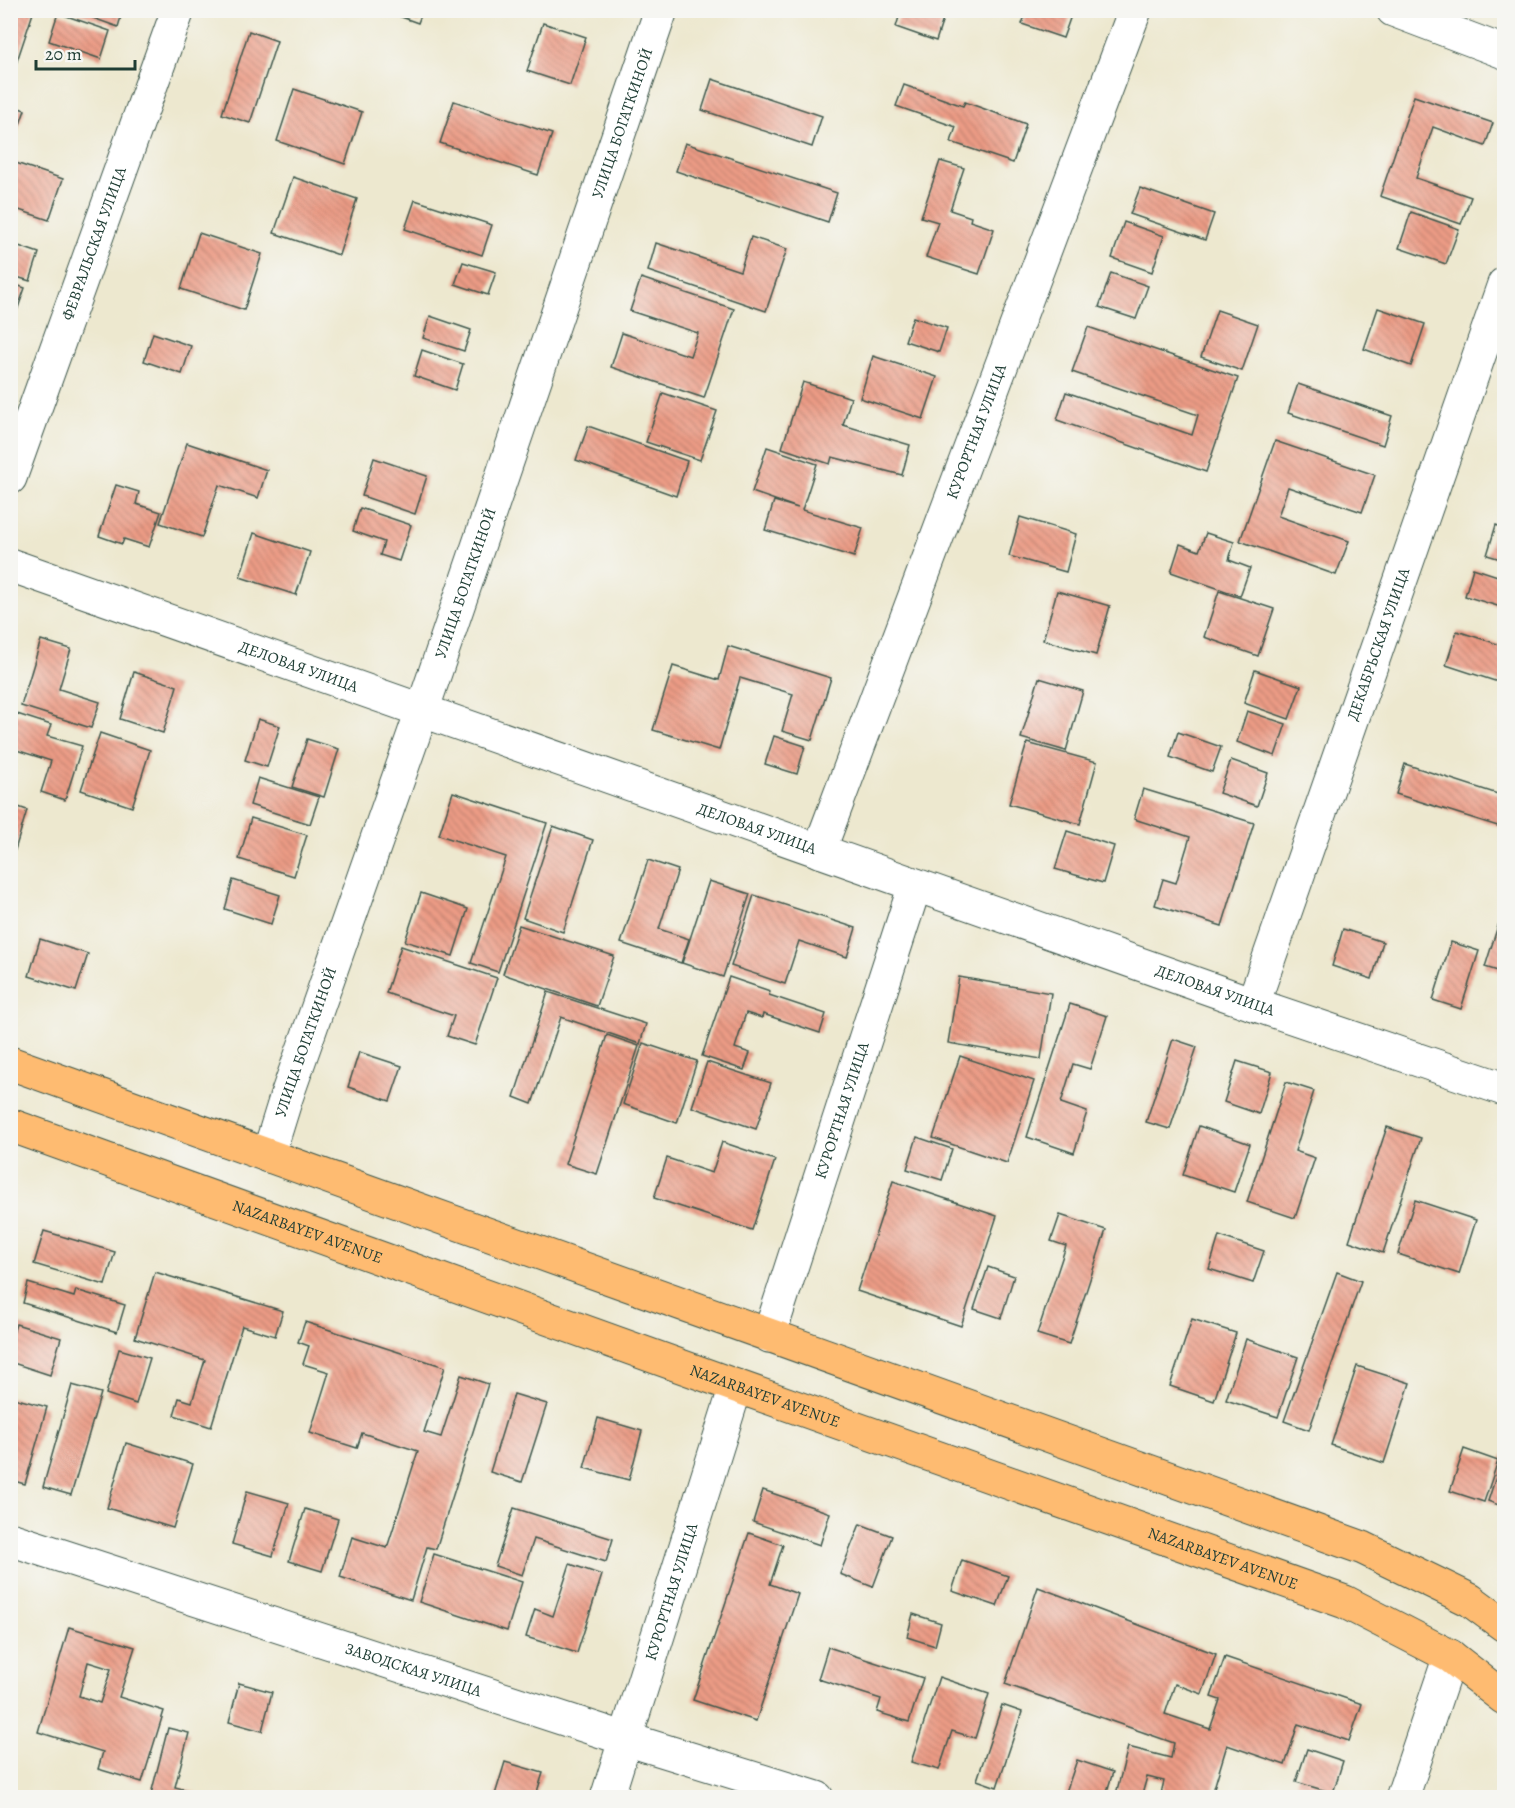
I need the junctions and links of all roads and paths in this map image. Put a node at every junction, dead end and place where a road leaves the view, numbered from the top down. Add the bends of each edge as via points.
1 (178, 10) edge
2 (661, 10) edge
3 (1135, 10) edge
4 (1393, 10) edge
5 (1504, 52) edge
6 (1504, 284) edge
7 (10, 478) edge
8 (10, 565) edge
9 (422, 711) junction
10 (819, 851) junction
11 (915, 885) junction
12 (1253, 1004) junction
13 (10, 1063) edge
14 (1504, 1089) edge
15 (12, 1131) edge
16 (268, 1156) junction
17 (769, 1336) junction
18 (736, 1386) junction
19 (10, 1539) edge
20 (1504, 1624) edge
21 (1450, 1656) junction
22 (1504, 1698) edge
23 (626, 1739) junction
24 (607, 1797) edge
25 (817, 1797) edge
26 (1402, 1797) edge

1 - 7 street, ФЕВРАЛЬСКАЯ УЛИЦА
2 - 9 street, УЛИЦА БОГАТКИНОЙ
3 - 10 street, КУРОРТНАЯ УЛИЦА
4 - 5 street
6 - 12 street, ДЕКАБРЬСКАЯ УЛИЦА
8 - 9 street, ДЕЛОВАЯ УЛИЦА
9 - 10 street, ДЕЛОВАЯ УЛИЦА
9 - 16 street, УЛИЦА БОГАТКИНОЙ
10 - 11 street, ДЕЛОВАЯ УЛИЦА
11 - 12 street, ДЕЛОВАЯ УЛИЦА
11 - 17 street, КУРОРТНАЯ УЛИЦА
12 - 14 street, ДЕЛОВАЯ УЛИЦА
13 - 16 main road
15 - 18 main road, NAZARBAYEV AVENUE
16 - 17 main road
17 - 20 main road via 1363,1548 1470,1600
18 - 21 main road, NAZARBAYEV AVENUE via 1345,1602
18 - 23 street, КУРОРТНАЯ УЛИЦА
19 - 23 street, ЗАВОДСКАЯ УЛИЦА
21 - 22 main road, NAZARBAYEV AVENUE
21 - 26 street
23 - 24 street, КУРОРТНАЯ УЛИЦА
23 - 25 street, ЗАВОДСКАЯ УЛИЦА

